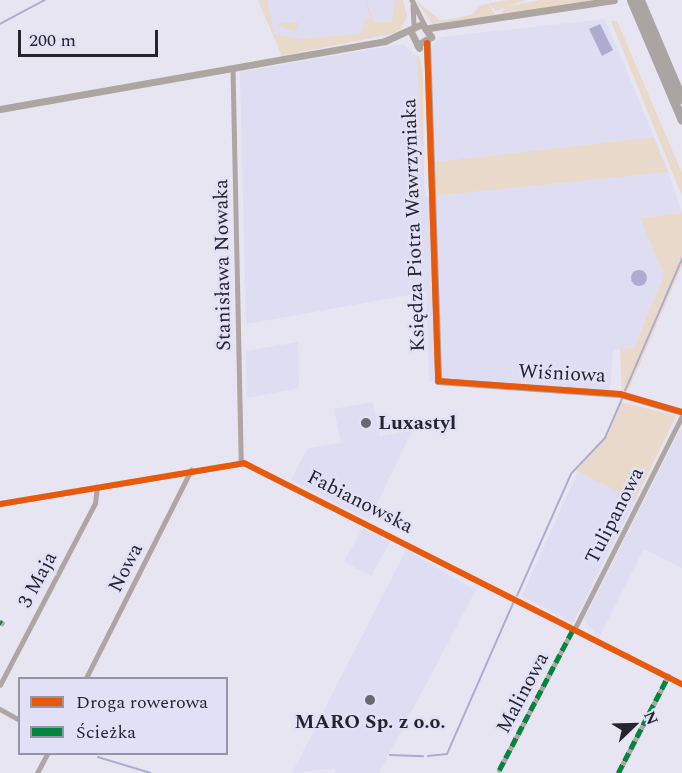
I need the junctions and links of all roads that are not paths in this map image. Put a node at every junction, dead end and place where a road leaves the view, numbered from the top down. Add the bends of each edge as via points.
1 (612, 0) edge
2 (632, 0) edge
3 (640, 0) edge
4 (413, 2) edge
5 (427, 26) junction
6 (412, 28) junction
7 (458, 28) junction
8 (410, 40) junction
9 (429, 40) junction
10 (385, 41) junction
11 (417, 45) junction
12 (426, 67) junction
13 (233, 68) junction
14 (682, 99) edge
15 (0, 109) edge
16 (682, 120) edge
17 (438, 381) joint
18 (682, 414) edge
19 (242, 462) junction
20 (191, 470) junction
21 (97, 486) junction
22 (0, 504) edge
23 (0, 510) edge
24 (573, 629) junction
25 (668, 676) junction
26 (87, 677) edge
27 (682, 684) edge
28 (0, 686) edge
29 (0, 710) edge
30 (18, 719) edge
31 (46, 755) edge
32 (499, 771) dead end
33 (38, 773) edge
34 (618, 773) edge

1 - 7 street
2 - 16 highway
3 - 14 highway
4 - 5 street
4 - 6 street
5 - 6 street
5 - 7 street
5 - 9 street, Księdza Piotra Wawrzyniaka
6 - 8 street
6 - 10 street
7 - 9 street
8 - 10 street
8 - 11 street
9 - 11 street
9 - 12 street, Księdza Piotra Wawrzyniaka
10 - 13 street
11 - 12 street, Księdza Piotra Wawrzyniaka
12 - 17 street, Księdza Piotra Wawrzyniaka
13 - 15 street
13 - 19 street, Stanisława Nowaka
17 - 18 street, Wiśniowa via 620,394
18 - 24 street, Tulipanowa
19 - 20 street
19 - 24 street, Fabianowska
20 - 21 street
20 - 26 street, Nowa
21 - 22 street
21 - 28 street, 3 Maja via 95,503
22 - 23 street
24 - 25 street, Fabianowska
24 - 32 street, Malinowa
25 - 27 street, Fabianowska
25 - 34 street
29 - 30 street
31 - 33 street

